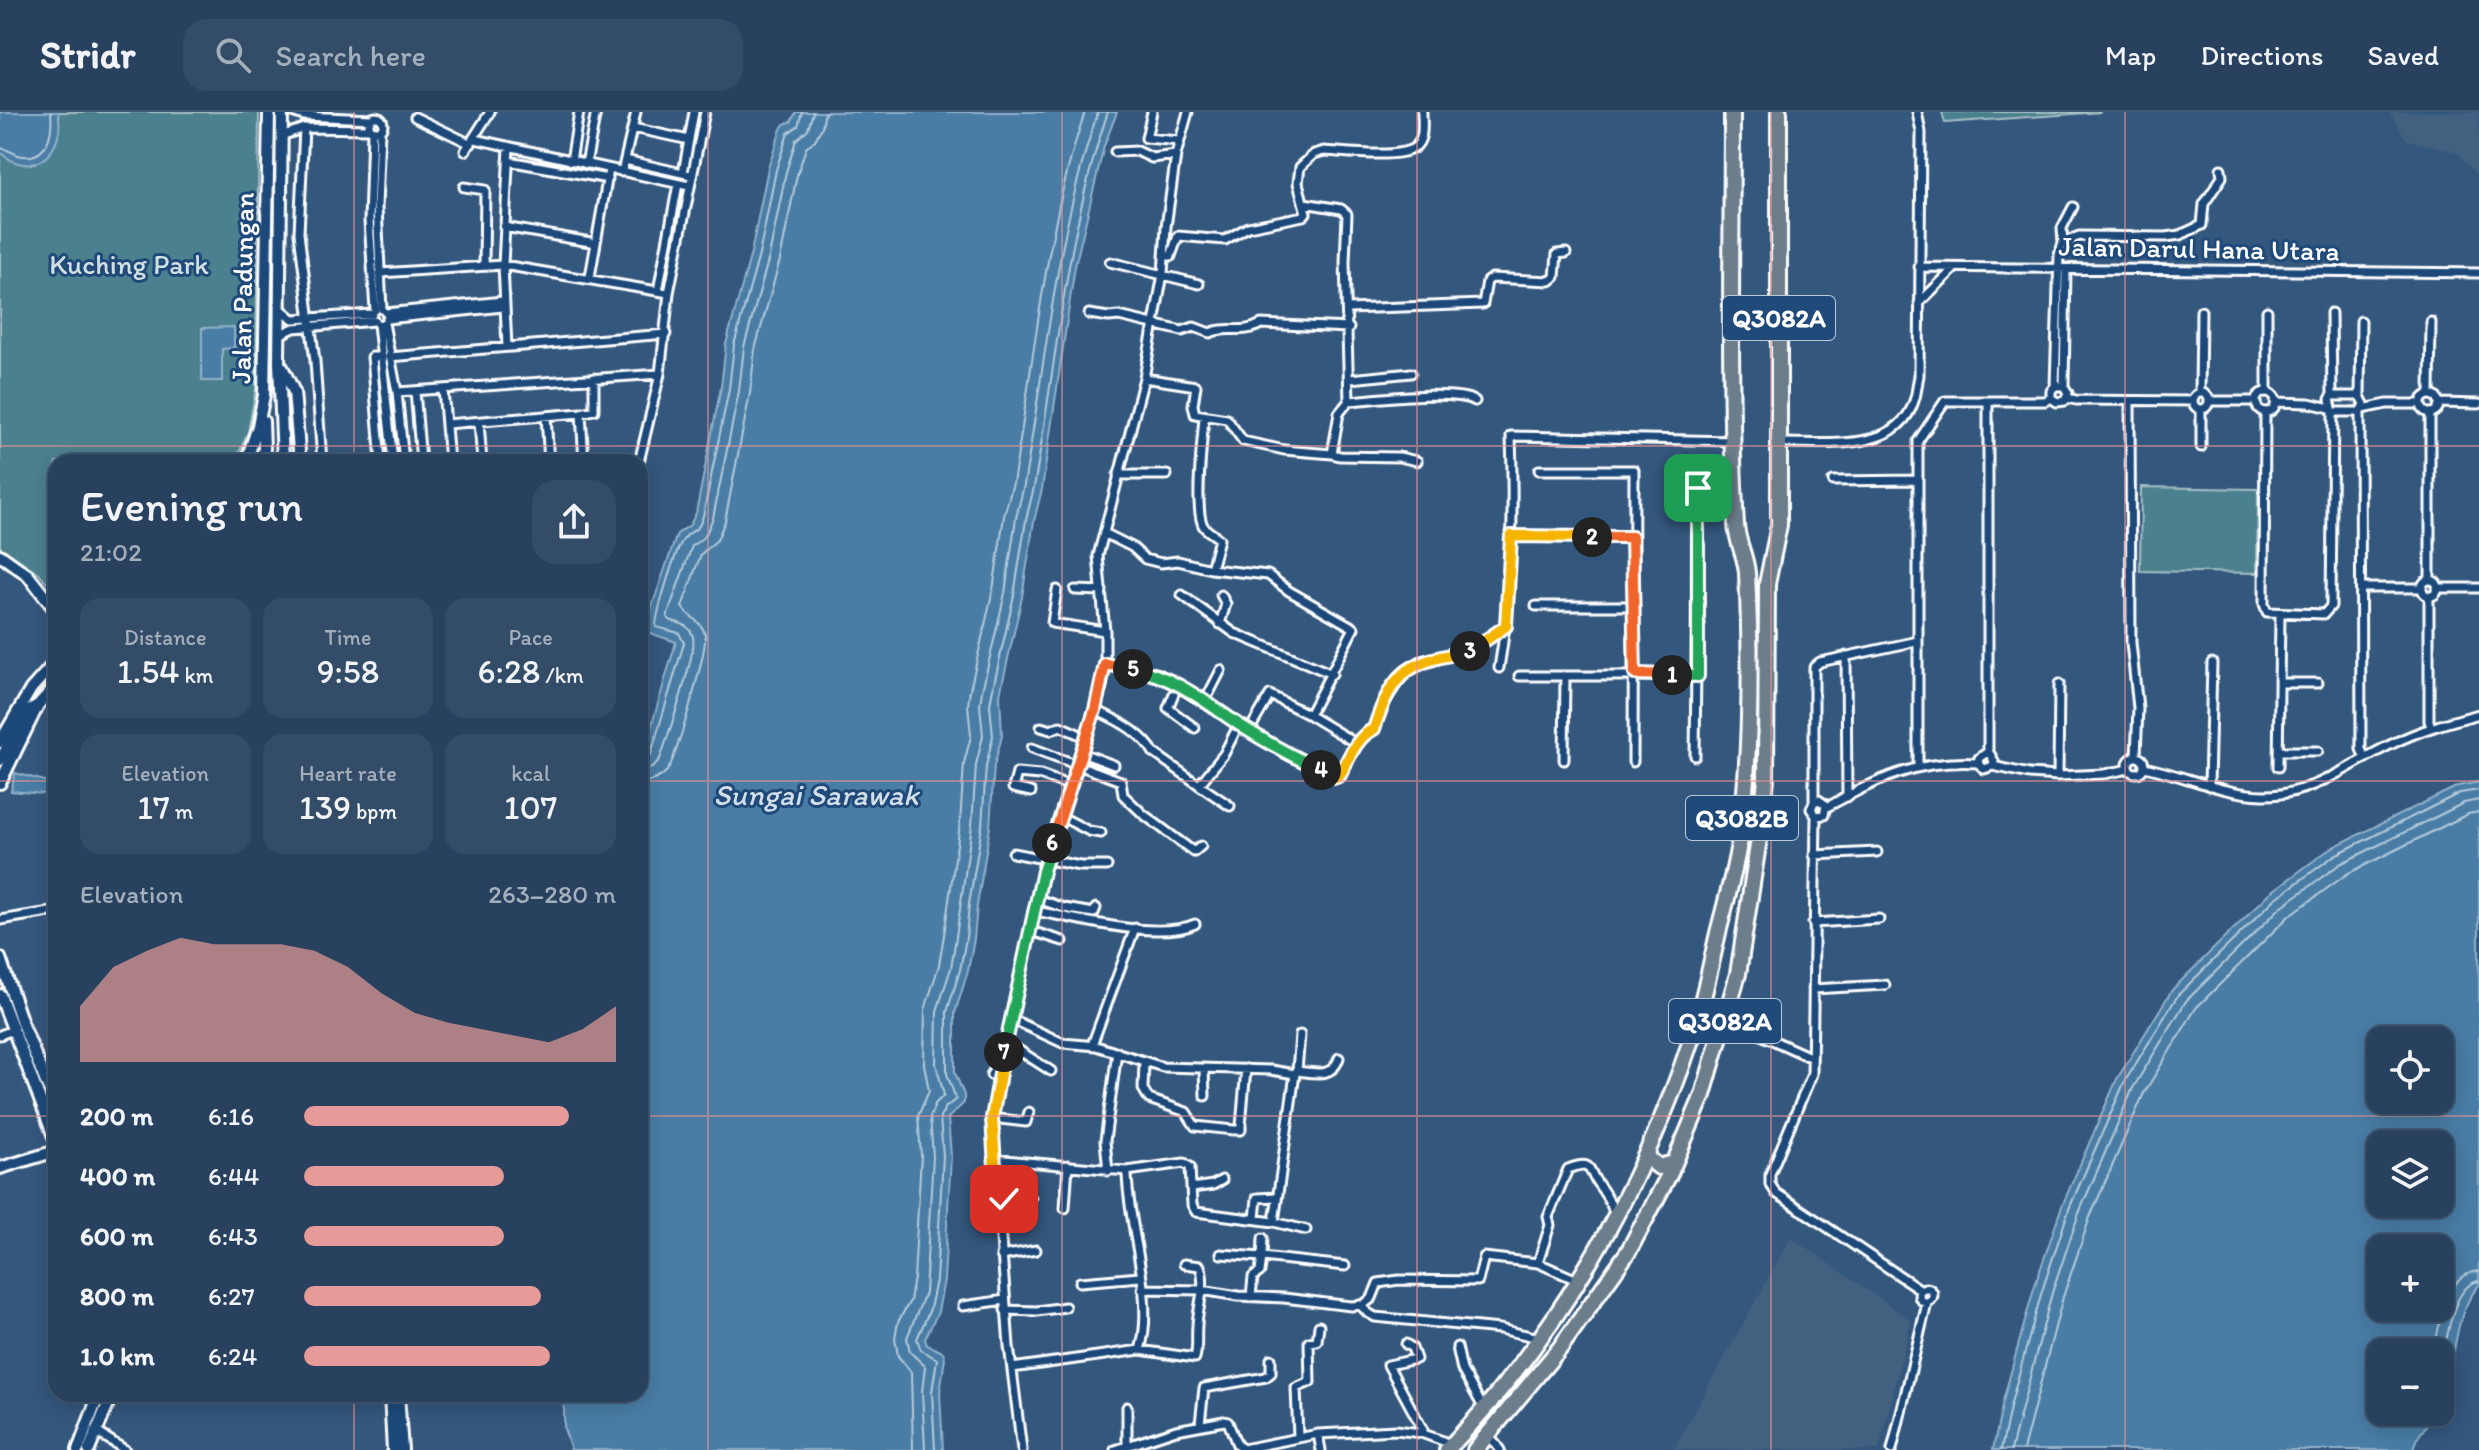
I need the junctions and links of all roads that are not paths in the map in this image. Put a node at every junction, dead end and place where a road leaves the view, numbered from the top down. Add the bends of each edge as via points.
1 (269, 112) edge
2 (282, 112) edge
3 (292, 112) edge
4 (490, 112) edge
5 (579, 112) edge
6 (596, 112) edge
7 (636, 112) edge
8 (694, 112) edge
9 (705, 112) edge
10 (1152, 112) edge
11 (1188, 112) edge
12 (1422, 112) edge
13 (1732, 112) edge
14 (1779, 112) edge
15 (1917, 112) edge
16 (304, 114) edge
17 (376, 116) edge
18 (415, 117) dead end
19 (304, 128) junction
20 (633, 128) junction
21 (374, 130) junction
22 (281, 136) junction
23 (689, 140) junction
24 (1179, 141) junction
25 (470, 145) junction
26 (509, 147) junction
27 (1115, 152) dead end
28 (1176, 155) junction
29 (625, 160) junction
30 (508, 161) junction
31 (571, 161) junction
32 (586, 164) junction
33 (609, 169) junction
34 (2221, 169) dead end
35 (622, 172) junction
36 (687, 174) junction
37 (608, 179) junction
38 (678, 184) junction
39 (689, 186) junction
40 (464, 187) dead end
41 (1304, 203) junction
42 (2073, 207) dead end
43 (504, 227) junction
44 (596, 243) junction
45 (2063, 243) junction
46 (1566, 253) dead end
47 (1164, 256) junction
48 (1110, 262) dead end
49 (484, 265) junction
50 (503, 265) junction
51 (1919, 267) junction
52 (1955, 268) junction
53 (2062, 269) junction
54 (380, 273) junction
55 (2479, 273) edge
56 (1163, 274) junction
57 (590, 277) junction
58 (1199, 284) dead end
59 (658, 291) junction
60 (669, 293) junction
61 (1919, 303) junction
62 (503, 304) junction
63 (280, 308) junction
64 (1348, 309) junction
65 (2201, 311) dead end
66 (2267, 311) dead end
67 (2331, 313) dead end
68 (1089, 314) dead end
69 (380, 317) junction
70 (2361, 321) dead end
71 (309, 322) junction
72 (2431, 322) dead end
73 (1154, 323) junction
74 (1349, 328) junction
75 (281, 334) junction
76 (666, 334) junction
77 (507, 347) junction
78 (386, 357) junction
79 (279, 362) junction
80 (1411, 373) dead end
81 (660, 374) junction
82 (594, 378) junction
83 (1144, 378) junction
84 (1350, 379) junction
85 (2060, 386) junction
86 (443, 389) junction
87 (415, 391) junction
88 (397, 392) junction
89 (2267, 392) junction
90 (2200, 393) junction
91 (2430, 394) junction
92 (264, 395) junction
93 (2051, 398) junction
94 (2067, 398) junction
95 (2362, 398) junction
96 (1349, 401) junction
97 (1475, 401) dead end
98 (1988, 401) junction
99 (2130, 401) junction
100 (2193, 401) junction
101 (2209, 401) junction
102 (2256, 401) junction
103 (2275, 402) junction
104 (2440, 403) junction
105 (2331, 404) junction
106 (2387, 404) junction
107 (2421, 404) junction
108 (2479, 404) edge
109 (2201, 409) junction
110 (2362, 411) junction
111 (2265, 412) junction
112 (581, 413) junction
113 (2430, 413) junction
114 (546, 416) junction
115 (1204, 416) junction
116 (479, 422) junction
117 (446, 424) junction
118 (1733, 441) junction
119 (1779, 443) junction
120 (2201, 447) dead end
121 (249, 454) edge
122 (265, 454) edge
123 (283, 454) edge
124 (299, 454) edge
125 (321, 454) edge
126 (380, 454) edge
127 (392, 454) edge
128 (403, 454) edge
129 (420, 454) edge
130 (448, 454) edge
131 (481, 454) edge
132 (548, 454) edge
133 (584, 454) edge
134 (641, 454) edge
135 (1332, 454) junction
136 (1417, 461) dead end
137 (1539, 470) dead end
138 (1118, 475) junction
139 (1167, 475) dead end
140 (1918, 480) junction
141 (1833, 481) dead end
142 (1698, 488) dead end
143 (1104, 533) junction
144 (1511, 536) junction
145 (1632, 537) junction
146 (0, 555) edge
147 (1211, 569) junction
148 (2430, 580) junction
149 (2361, 588) junction
150 (2422, 588) junction
151 (2437, 588) junction
152 (2479, 588) edge
153 (1057, 590) dead end
154 (1075, 590) dead end
155 (1102, 591) junction
156 (1182, 595) dead end
157 (1221, 595) dead end
158 (2429, 596) junction
159 (48, 601) edge
160 (1536, 606) dead end
161 (1633, 606) junction
162 (2280, 614) junction
163 (1220, 624) junction
164 (1506, 626) junction
165 (1105, 631) junction
166 (1918, 641) junction
167 (1846, 656) junction
168 (2212, 663) dead end
169 (1105, 664) junction
170 (1499, 668) dead end
171 (48, 670) edge
172 (1221, 670) dead end
173 (1332, 674) junction
174 (1635, 674) junction
175 (1519, 676) dead end
176 (1565, 676) junction
177 (1698, 676) junction
178 (2279, 683) junction
179 (2318, 683) dead end
180 (1178, 684) junction
181 (2059, 684) dead end
182 (48, 694) edge
183 (1205, 701) junction
184 (38, 705) junction
185 (1095, 710) junction
186 (2479, 714) edge
187 (1309, 715) junction
188 (1239, 724) junction
189 (1041, 727) dead end
190 (2431, 727) junction
191 (1195, 728) dead end
192 (1249, 731) junction
193 (1087, 738) junction
194 (0, 742) edge
195 (1357, 744) junction
196 (1032, 748) dead end
197 (2278, 751) junction
198 (2318, 751) dead end
199 (1082, 753) junction
200 (1988, 753) junction
201 (1695, 756) dead end
202 (2136, 756) junction
203 (2365, 758) junction
204 (0, 760) edge
205 (1564, 760) dead end
206 (1633, 762) dead end
207 (1978, 763) junction
208 (1079, 764) junction
209 (1114, 765) dead end
210 (1918, 766) junction
211 (1993, 766) junction
212 (2144, 767) junction
213 (2278, 767) dead end
214 (2129, 769) junction
215 (2058, 776) junction
216 (1, 780) edge
217 (1199, 785) junction
218 (1071, 786) junction
219 (2209, 786) junction
220 (1031, 792) dead end
221 (1847, 797) junction
222 (1814, 802) junction
223 (1230, 806) dead end
224 (1827, 807) junction
225 (1060, 816) junction
226 (1816, 816) junction
227 (1101, 833) dead end
228 (1201, 846) dead end
229 (1877, 852) dead end
230 (1013, 853) dead end
231 (1814, 855) junction
232 (1046, 859) junction
233 (1107, 866) dead end
234 (1038, 899) junction
235 (1096, 908) dead end
236 (1036, 911) junction
237 (48, 912) edge
238 (1879, 919) dead end
239 (0, 920) edge
240 (1813, 923) junction
241 (1195, 924) dead end
242 (1135, 928) junction
243 (1031, 931) junction
244 (1063, 941) dead end
245 (0, 958) edge
246 (1885, 985) dead end
247 (1813, 989) junction
248 (0, 995) edge
249 (1011, 1019) junction
250 (1726, 1019) junction
251 (13, 1030) junction
252 (0, 1035) edge
253 (1300, 1035) dead end
254 (1006, 1042) junction
255 (1092, 1045) junction
256 (1117, 1052) junction
257 (1339, 1058) dead end
258 (1812, 1058) junction
259 (1002, 1062) junction
260 (1144, 1062) junction
261 (1204, 1069) junction
262 (1246, 1069) junction
263 (1051, 1071) dead end
264 (1296, 1072) junction
265 (991, 1075) dead end
266 (48, 1087) edge
267 (1205, 1096) dead end
268 (1029, 1112) dead end
269 (992, 1118) junction
270 (48, 1121) edge
271 (1647, 1152) junction
272 (48, 1153) edge
273 (994, 1159) junction
274 (1674, 1163) junction
275 (1068, 1165) junction
276 (0, 1168) edge
277 (1108, 1171) junction
278 (1127, 1171) junction
279 (1222, 1180) dead end
280 (1192, 1188) junction
281 (1277, 1197) junction
282 (997, 1198) junction
283 (1031, 1198) dead end
284 (1065, 1208) dead end
285 (1616, 1216) junction
286 (1255, 1219) junction
287 (1274, 1222) junction
288 (1306, 1230) dead end
289 (1263, 1238) dead end
290 (1036, 1250) dead end
291 (1221, 1254) dead end
292 (1001, 1256) junction
293 (1262, 1257) junction
294 (1538, 1263) junction
295 (1184, 1264) dead end
296 (1345, 1266) dead end
297 (1140, 1277) junction
298 (1577, 1280) junction
299 (1080, 1282) dead end
300 (1142, 1289) junction
301 (1202, 1290) junction
302 (1251, 1297) junction
303 (1005, 1300) junction
304 (1360, 1305) junction
305 (963, 1306) dead end
306 (1065, 1307) dead end
307 (1005, 1310) junction
308 (1319, 1326) dead end
309 (1539, 1338) junction
310 (1406, 1344) dead end
311 (1457, 1347) dead end
312 (1140, 1350) junction
313 (1271, 1359) dead end
314 (1012, 1368) junction
315 (94, 1402) edge
316 (109, 1402) edge
317 (390, 1402) edge
318 (399, 1402) edge
319 (1127, 1407) dead end
320 (1484, 1409) junction
321 (1200, 1424) junction
322 (97, 1432) junction
323 (1318, 1434) junction
324 (1423, 1434) junction
325 (1489, 1435) junction
326 (1298, 1437) junction
327 (1131, 1446) edge
328 (1253, 1449) edge
329 (1448, 1449) edge
330 (78, 1450) edge
331 (89, 1450) edge
332 (125, 1450) edge
333 (393, 1450) edge
334 (402, 1450) edge
335 (1022, 1450) edge
336 (1115, 1450) edge
337 (1321, 1450) edge
338 (1475, 1450) edge
339 (1500, 1450) edge
340 (1892, 1450) edge

1 - 92 main road, Jalan Padungan
2 - 22 main road, Jalan Padungan
3 - 16 street
4 - 25 street
5 - 31 street
6 - 32 street
7 - 20 street
8 - 23 street
9 - 36 street
10 - 24 street via 1146,138
11 - 24 street
12 - 41 street via 1423,131 1413,148 1397,153 1314,154 1300,167
13 - 118 highway, Q3082B
14 - 119 highway, Q3082A
15 - 51 street
16 - 17 street
17 - 21 street
17 - 21 street via 383,124
18 - 25 street
19 - 21 street
19 - 22 street
19 - 71 street via 299,233
20 - 23 street
20 - 29 street
21 - 54 street
21 - 69 street via 369,221
22 - 63 main road, Jalan Padungan
23 - 36 street
24 - 28 street
25 - 26 street
26 - 30 street
26 - 31 street
27 - 28 street via 1137,151 1152,158
28 - 47 street
29 - 35 street
29 - 36 street
30 - 37 street
30 - 43 street
31 - 32 street
32 - 33 street
33 - 35 street
33 - 37 street
34 - 45 street via 2222,177 2204,204 2202,225 2194,229 2166,237 2079,236
35 - 38 street
36 - 39 street
37 - 44 street
38 - 39 street
38 - 59 street
39 - 60 street
40 - 49 street via 485,190
41 - 47 street via 1303,216 1248,227 1225,240 1178,236 1171,256
41 - 64 street via 1346,211
42 - 45 street via 2062,228
43 - 44 street
43 - 50 street
44 - 57 street
45 - 53 street
46 - 64 street via 1557,254 1550,281 1487,281 1483,304
47 - 56 street
48 - 56 street
49 - 50 street
49 - 54 street
50 - 57 street
50 - 62 street
51 - 52 street, Jalan Darul Hana Utara
51 - 61 street
52 - 53 street, Jalan Darul Hana Utara
52 - 61 street
53 - 55 street, Jalan Darul Hana Utara
53 - 85 street
54 - 69 street
56 - 58 street
56 - 73 street
57 - 59 street
59 - 60 street
60 - 76 street
61 - 119 street via 1919,376 1904,419 1889,433 1867,441
62 - 69 street
62 - 77 street
63 - 71 street via 293,319
63 - 75 main road, Jalan Padungan
64 - 74 street
65 - 90 street
66 - 89 street
67 - 105 street
68 - 73 street
69 - 71 street
69 - 78 street
70 - 95 street
71 - 75 street
71 - 125 street
72 - 91 street
73 - 74 street via 1210,333 1249,331 1261,324
73 - 83 street
74 - 84 street
75 - 79 main road, Jalan Padungan
76 - 77 street
76 - 81 street
77 - 78 street
78 - 88 street
78 - 126 street via 372,357
78 - 127 street
79 - 123 main road, Jalan Padungan
79 - 124 main road via 294,392
80 - 84 street
81 - 82 street
81 - 134 street
82 - 86 street
82 - 112 street via 596,408
83 - 115 street via 1196,386 1193,410
83 - 138 street
84 - 96 street
85 - 93 street via 2051,391
85 - 94 street via 2068,391
86 - 87 street
86 - 117 street
87 - 88 street
87 - 129 street
88 - 128 street
89 - 102 street
89 - 103 street
90 - 100 street
90 - 101 street
91 - 104 street
91 - 107 street
92 - 121 main road, Jalan Padungan
92 - 122 main road
93 - 94 street via 2060,403
93 - 98 street
94 - 99 street
95 - 105 street
95 - 106 street
95 - 110 street
96 - 97 street via 1431,396
96 - 135 street via 1339,413
98 - 140 street via 1940,405 1918,441
98 - 200 street
99 - 100 street
99 - 202 street
100 - 109 street
101 - 102 street
101 - 109 street
102 - 111 street
103 - 105 street
103 - 111 street
104 - 108 street
104 - 113 street
105 - 110 street
105 - 162 street via 2331,606 2324,614
106 - 107 street
106 - 110 street
107 - 113 street
109 - 120 street
110 - 149 street
111 - 162 street via 2264,604 2267,612
112 - 114 street
112 - 133 street
113 - 148 street
114 - 116 street
114 - 132 street
115 - 135 street via 1227,419 1243,441
115 - 147 street via 1198,460 1201,521 1219,539
116 - 117 street
116 - 131 street
117 - 130 street
118 - 144 street via 1511,436
118 - 271 highway, Q3082B via 1736,530 1747,568 1742,824 1692,1037
119 - 250 highway, Q3082A via 1779,525 1767,584 1766,779 1752,897
135 - 136 street
137 - 145 street via 1634,470
138 - 139 street
138 - 143 street
140 - 141 street
140 - 166 street
142 - 177 street
143 - 147 street via 1145,559
143 - 155 street via 1098,556
144 - 145 street
144 - 164 street
145 - 161 street
146 - 159 main road via 28,575
147 - 173 street via 1268,575 1353,626
148 - 150 street
148 - 151 street
149 - 150 street
149 - 203 street
150 - 158 street
151 - 152 street
151 - 158 street
153 - 165 street via 1052,623
154 - 155 street
155 - 165 street
156 - 163 street
157 - 163 street via 1226,604
158 - 190 street
160 - 161 street
161 - 174 street
162 - 178 street
163 - 173 street
164 - 170 street
164 - 195 street via 1470,651 1421,661 1405,671 1374,729
165 - 169 street
166 - 167 street
166 - 210 street
167 - 221 street
167 - 222 street via 1814,667
168 - 219 street
169 - 180 street via 1158,674
169 - 185 street
171 - 194 main road
172 - 183 street
173 - 187 street
174 - 176 street
174 - 177 street
174 - 206 street
175 - 176 street
176 - 205 street
177 - 201 street
178 - 179 street
178 - 197 street
180 - 183 street
180 - 191 street via 1168,708
181 - 215 street
182 - 184 main road
183 - 188 street
184 - 204 main road via 28,711
184 - 216 main road
185 - 193 street
185 - 217 street via 1125,725
186 - 190 street
187 - 192 street via 1270,695
187 - 195 street
188 - 192 street
188 - 217 street
189 - 193 street via 1060,726
190 - 203 street
192 - 195 street via 1336,777
193 - 199 street
196 - 208 street
197 - 198 street
197 - 213 street
199 - 208 street
199 - 209 street
200 - 207 street
200 - 211 street
202 - 212 street
202 - 214 street via 2128,761
203 - 219 street via 2315,786 2280,794
207 - 210 street
207 - 211 street via 1984,769
208 - 218 street
208 - 228 street via 1121,781 1123,795 1143,814 1194,852
210 - 221 street
211 - 215 street
212 - 214 street via 2135,773
212 - 219 street
214 - 215 street
217 - 223 street
218 - 220 street via 1017,773 1013,788
218 - 225 street
221 - 224 street
222 - 224 street
222 - 226 street
224 - 226 street via 1824,815
225 - 227 street
225 - 232 street
226 - 231 street
229 - 231 street
230 - 232 street
231 - 240 street
232 - 233 street
232 - 234 street
234 - 235 street via 1094,913
234 - 236 street
236 - 242 street
236 - 243 street
237 - 239 street
238 - 240 street
240 - 247 street
241 - 242 street
242 - 255 street
243 - 244 street
243 - 249 street
245 - 266 main road
246 - 247 street
247 - 258 street
248 - 251 main road
249 - 254 street
249 - 255 street via 1063,1043
250 - 258 street
250 - 274 highway, Q3082A via 1703,1095
251 - 252 street
251 - 270 main road
253 - 264 street
254 - 259 street
254 - 263 street
255 - 256 street
256 - 260 street
256 - 277 street via 1105,1141
257 - 264 street via 1327,1073
258 - 340 street via 1812,1074 1770,1184 1921,1290 1920,1299 1927,1303
259 - 265 street
259 - 269 street
260 - 261 street
260 - 262 street via 1143,1089 1149,1099 1186,1112 1195,1126 1234,1130 1241,1130
261 - 262 street
261 - 267 street
262 - 264 street
264 - 281 street
268 - 269 street via 1026,1122
269 - 273 street
271 - 274 highway via 1659,1167
271 - 285 highway, Q3082B
272 - 276 main road
273 - 275 street
273 - 282 street
274 - 325 highway, Q3082A via 1628,1252
275 - 277 street
275 - 284 street
277 - 278 street
278 - 280 street via 1184,1163 1190,1167
278 - 297 street
279 - 280 street
280 - 286 street via 1196,1212
281 - 286 street via 1257,1198
281 - 287 street
282 - 283 street
282 - 292 street
285 - 294 street via 1593,1170 1578,1165 1568,1169 1548,1217
285 - 298 highway, Q3082B
286 - 287 street
287 - 288 street
289 - 293 street
290 - 292 street
291 - 293 street
292 - 303 street
293 - 296 street
293 - 302 street
294 - 298 street
294 - 304 street via 1484,1257 1478,1281 1378,1283 1372,1298
295 - 301 street via 1200,1266
297 - 299 street
297 - 300 street
298 - 309 highway, Q3082B
300 - 301 street
300 - 312 street
301 - 302 street
301 - 312 street via 1195,1358
302 - 304 street
303 - 305 street
303 - 307 street
304 - 309 street via 1375,1317
306 - 307 street
307 - 314 street
308 - 326 street via 1317,1341 1309,1342 1310,1382 1296,1388
309 - 320 highway, Q3082B
310 - 324 street via 1416,1359 1388,1365
311 - 320 street via 1462,1370
312 - 314 street
313 - 321 street via 1266,1377 1204,1388
314 - 335 street
315 - 330 main road
316 - 322 main road
317 - 333 main road
318 - 334 main road
319 - 327 street
320 - 329 highway, Q3082B
321 - 327 street
321 - 328 street via 1228,1422 1239,1448
322 - 331 main road
322 - 332 street
323 - 324 street
323 - 326 street
323 - 337 street
324 - 329 street via 1443,1441
325 - 338 highway, Q3082A
325 - 339 street
326 - 328 street
327 - 336 street

